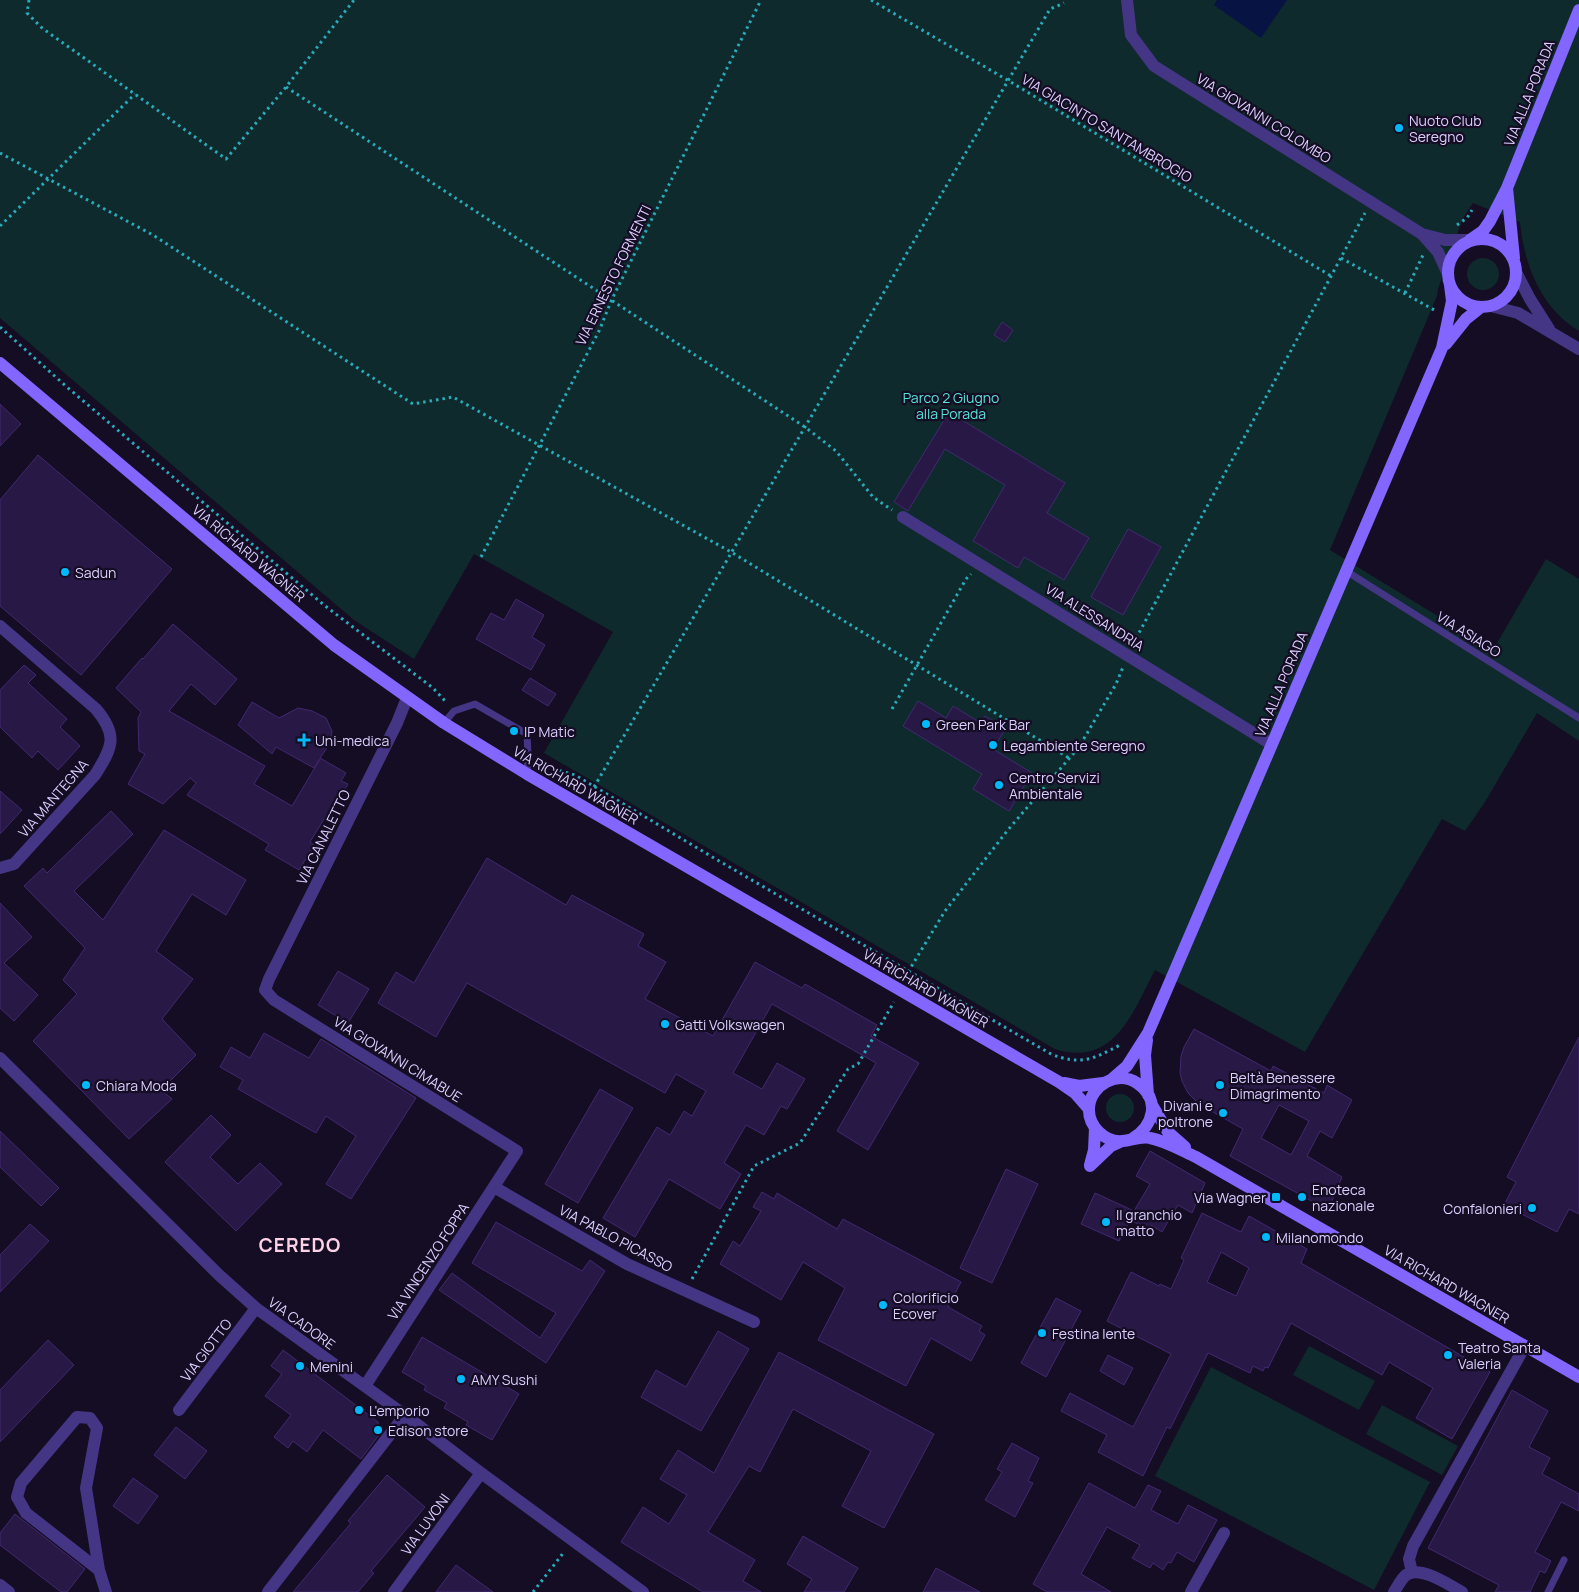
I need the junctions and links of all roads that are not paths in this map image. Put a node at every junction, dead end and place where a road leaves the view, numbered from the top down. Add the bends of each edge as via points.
1 (1128, 0) edge
2 (1579, 10) edge
3 (1507, 188) junction
4 (1422, 234) junction
5 (1470, 240) junction
6 (1514, 258) junction
7 (1517, 274) junction
8 (1449, 280) junction
9 (1486, 307) junction
10 (1550, 331) junction
11 (1442, 348) junction
12 (1579, 349) edge
13 (0, 363) edge
14 (903, 517) road end
15 (1346, 571) junction
16 (0, 626) edge
17 (407, 698) junction
18 (1579, 718) edge
19 (444, 723) junction
20 (1271, 744) junction
21 (527, 774) junction
22 (0, 868) edge
23 (265, 990) joint
24 (1148, 1033) junction
25 (0, 1058) edge
26 (1108, 1081) junction
27 (1060, 1082) junction
28 (1150, 1100) junction
29 (1089, 1109) junction
30 (1095, 1128) junction
31 (1127, 1140) junction
32 (517, 1151) joint
33 (1196, 1157) junction
34 (494, 1187) junction
35 (256, 1308) junction
36 (754, 1322) dead end
37 (1525, 1346) junction
38 (1579, 1377) edge
39 (365, 1386) junction
40 (179, 1410) dead end
41 (405, 1415) junction
42 (481, 1473) junction
43 (1224, 1533) dead end
44 (1564, 1560) dead end
45 (98, 1570) junction
46 (1412, 1572) junction
47 (0, 1585) edge
48 (9, 1592) edge
49 (106, 1592) edge
50 (268, 1592) edge
51 (394, 1592) edge
52 (643, 1592) edge
53 (1191, 1592) edge
54 (1394, 1592) edge
55 (1462, 1592) edge
56 (1548, 1592) edge

1 - 4 street, VIA GIOVANNI COLOMBO via 1131,35 1154,66
2 - 3 street, VIA ALLA PORADA
3 - 5 street, VIA ALLA PORADA via 1490,220
3 - 6 street, VIA ALLA PORADA
4 - 5 street, VIA GIOVANNI COLOMBO via 1445,240
4 - 8 street, VIA GIOVANNI COLOMBO via 1438,252
5 - 6 street via 1496,241
5 - 8 street via 1454,253 1449,263
6 - 7 street
7 - 9 street via 1507,297
7 - 10 street
8 - 9 street via 1463,301
8 - 11 street, VIA ALLA PORADA via 1452,301
9 - 10 street via 1518,313
9 - 11 street, VIA ALLA PORADA via 1466,319
10 - 12 street
11 - 15 street, VIA ALLA PORADA
13 - 17 street, VIA RICHARD WAGNER via 334,645
14 - 20 street, VIA ALESSANDRIA
15 - 18 lane, VIA ASIAGO
15 - 20 street, VIA ALLA PORADA
16 - 22 street, VIA MANTEGNA via 96,708 111,733 110,745 95,775 14,864
17 - 19 street, VIA RICHARD WAGNER
17 - 23 street, VIA CANALETTO
19 - 21 street, VIA RICHARD WAGNER
19 - 21 lane via 454,711 475,704 527,734
20 - 24 street, VIA ALLA PORADA
21 - 27 street, VIA RICHARD WAGNER
23 - 32 street, VIA GIOVANNI CIMABUE via 274,1000
24 - 26 street, VIA ALLA PORADA via 1128,1066
24 - 28 street, VIA ALLA PORADA via 1145,1055
25 - 35 street, VIA CADORE via 204,1262
26 - 27 street, VIA RICHARD WAGNER via 1079,1086
26 - 28 street via 1133,1080 1142,1086
26 - 29 street via 1093,1094
27 - 29 street, VIA RICHARD WAGNER
28 - 31 street via 1152,1115 1148,1125
28 - 33 street, VIA RICHARD WAGNER via 1168,1132
29 - 30 street
30 - 31 street via 1112,1140
30 - 31 street via 1090,1166 1111,1146
31 - 33 street, VIA RICHARD WAGNER via 1148,1138
32 - 34 street, VIA VINCENZO FOPPA
33 - 37 street, VIA RICHARD WAGNER
34 - 36 street, VIA PABLO PICASSO via 627,1264
34 - 39 street, VIA VINCENZO FOPPA
35 - 39 street, VIA CADORE
35 - 40 street, VIA GIOTTO
37 - 38 street, VIA RICHARD WAGNER
37 - 46 street via 1413,1546 1409,1559
39 - 41 street, VIA CADORE
41 - 42 street, VIA CADORE
41 - 50 street
42 - 51 street, VIA LUVONI
42 - 52 street, VIA CADORE
43 - 53 street
44 - 56 lane
45 - 45 street via 86,1488 97,1428 90,1418 77,1417 21,1483 18,1497 26,1513
45 - 49 street
46 - 54 street via 1405,1576
46 - 55 street via 1428,1575
47 - 48 street

